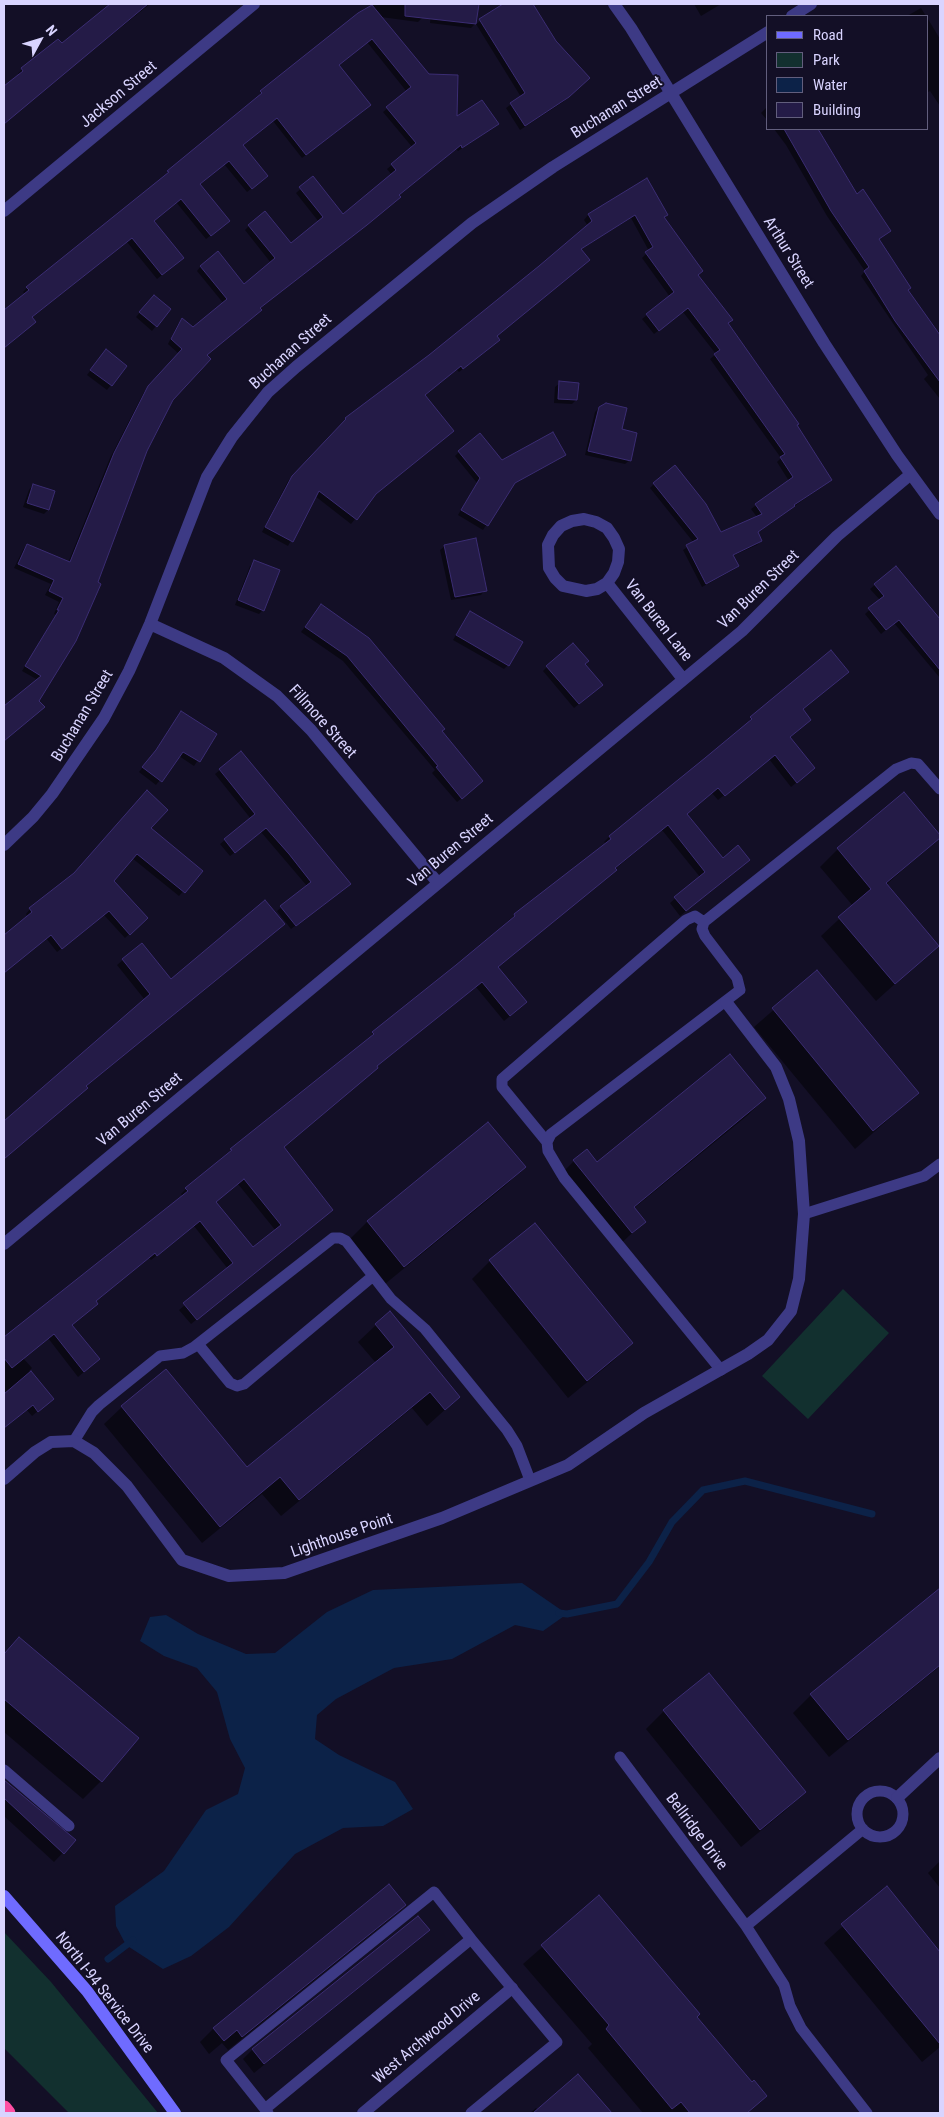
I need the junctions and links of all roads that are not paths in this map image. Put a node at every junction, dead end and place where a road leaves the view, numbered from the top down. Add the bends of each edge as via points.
1 (254, 4) edge
2 (614, 4) edge
3 (811, 4) edge
4 (794, 15) edge
5 (766, 33) edge
6 (671, 94) junction
7 (4, 211) edge
8 (911, 474) junction
9 (940, 514) edge
10 (606, 583) junction
11 (150, 624) junction
12 (683, 679) junction
13 (940, 789) edge
14 (4, 845) edge
15 (438, 883) junction
16 (704, 922) junction
17 (726, 1002) junction
18 (547, 1142) junction
19 (940, 1164) edge
20 (804, 1214) junction
21 (4, 1244) edge
22 (373, 1276) junction
23 (198, 1344) junction
24 (721, 1370) junction
25 (74, 1441) junction
26 (4, 1479) edge
27 (530, 1480) junction
28 (620, 1757) dead end
29 (940, 1758) edge
30 (4, 1770) edge
31 (897, 1798) junction
32 (69, 1826) dead end
33 (862, 1829) junction
34 (4, 1896) edge
35 (746, 1926) junction
36 (471, 1939) junction
37 (512, 1988) junction
38 (4, 2108) edge
39 (266, 2111) edge
40 (8, 2113) edge
41 (175, 2113) edge
42 (363, 2113) edge
43 (471, 2113) edge
44 (867, 2113) edge

1 - 7 street, Jackson Street
2 - 6 street, Arthur Street
3 - 4 street
5 - 6 street, Buchanan Street
6 - 8 street, Arthur Street via 824,343
6 - 11 street, Buchanan Street via 552,167 472,223 268,392 232,436 207,477
8 - 9 street, Arthur Street
8 - 12 street, Van Buren Street via 837,536 742,631
10 - 10 street, Van Buren Lane via 618,562 618,550 607,528 584,519 561,526 548,546 549,568 555,578 574,590 597,589
10 - 12 street, Van Buren Lane
11 - 14 street, Buchanan Street via 104,718 33,817
11 - 15 street, Fillmore Street via 224,658 278,696 311,730
12 - 15 street, Van Buren Street
13 - 16 lane via 918,764 911,763 896,769
15 - 21 street, Van Buren Street
16 - 17 lane via 705,936 737,978 740,990
16 - 18 lane via 695,916 686,920 502,1079 502,1087
17 - 18 lane via 552,1134
17 - 20 street, Lighthouse Point via 776,1067 789,1099 799,1141
18 - 24 lane via 548,1151 564,1178
19 - 20 lane via 924,1176
20 - 24 street, Lighthouse Point via 799,1279 791,1311 768,1340
22 - 23 lane via 346,1241 333,1238
22 - 23 lane via 244,1384 230,1383
22 - 27 lane via 391,1299 425,1329 507,1430
23 - 25 lane via 183,1353 160,1356 96,1409
24 - 27 street, Lighthouse Point via 644,1413 568,1465
25 - 26 street via 52,1442
25 - 27 street, Lighthouse Point via 94,1453 127,1486 182,1560 229,1576 284,1573 442,1518
28 - 35 lane, Bellridge Drive
29 - 31 street
30 - 32 lane
31 - 33 lane via 880,1791 864,1797 856,1813
31 - 33 lane via 903,1815 895,1831 879,1837
33 - 35 lane
34 - 41 street, North I-94 Service Drive via 87,1991
35 - 44 lane, Bellridge Drive via 784,1985 801,2028
36 - 37 lane
36 - 39 lane
36 - 39 lane via 434,1892 226,2060
37 - 42 street, West Archwood Drive
37 - 43 lane via 557,2042
38 - 40 highway

